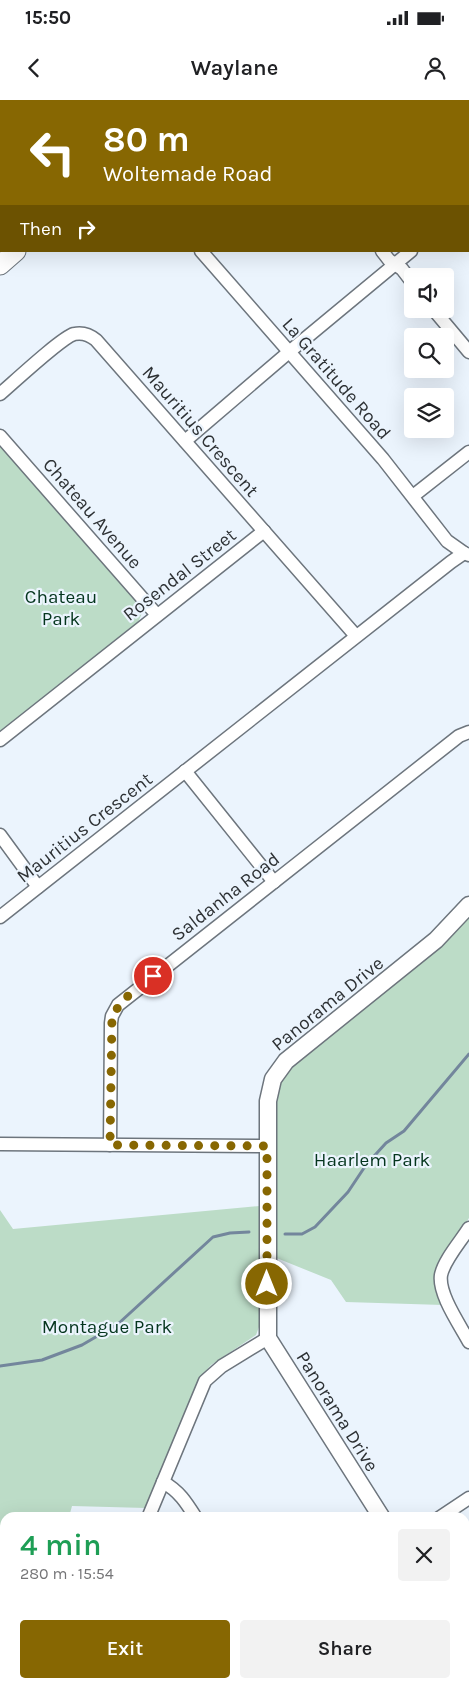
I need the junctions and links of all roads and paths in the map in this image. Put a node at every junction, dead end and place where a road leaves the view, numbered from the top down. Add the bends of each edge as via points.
1 (15, 252) edge
2 (202, 252) edge
3 (383, 252) edge
4 (410, 252) edge
5 (395, 264) junction
6 (0, 265) edge
7 (404, 272) edge
8 (441, 318) edge
9 (289, 352) junction
10 (469, 352) edge
11 (0, 394) edge
12 (0, 436) edge
13 (185, 441) junction
14 (469, 452) edge
15 (413, 496) junction
16 (264, 531) junction
17 (467, 554) edge
18 (157, 615) junction
19 (356, 636) junction
20 (469, 732) edge
21 (0, 740) edge
22 (185, 771) junction
23 (0, 835) edge
24 (274, 882) junction
25 (38, 887) junction
26 (469, 905) edge
27 (0, 917) edge
28 (0, 1144) edge
29 (110, 1145) junction
30 (267, 1146) junction
31 (469, 1228) edge
32 (268, 1338) junction
33 (469, 1342) edge
34 (163, 1482) junction
35 (469, 1498) edge
36 (150, 1512) edge
37 (192, 1512) edge
38 (378, 1512) edge
39 (448, 1512) edge

1 - 6 main road
2 - 9 street, La Gratitude Road
3 - 5 street
4 - 5 street
5 - 7 street
5 - 9 street
8 - 10 street
9 - 13 street
9 - 15 street, La Gratitude Road
11 - 13 street, Mauritius Crescent via 67,338 87,334 96,340
12 - 18 street, Chateau Avenue
13 - 16 street, Mauritius Crescent
14 - 15 street
15 - 17 street, La Gratitude Road via 447,541
16 - 18 street, Rosendal Street
16 - 19 street, Mauritius Crescent
17 - 19 street, Mauritius Crescent via 451,562
18 - 21 street, Rosendal Street
19 - 22 street, Mauritius Crescent
20 - 24 street, Saldanha Road via 459,736
22 - 24 street
22 - 25 street, Mauritius Crescent
23 - 25 street
24 - 29 street, Saldanha Road via 123,1000 115,1010 111,1023
25 - 27 street, Mauritius Crescent
26 - 30 street, Panorama Drive via 436,940 281,1067 269,1093
28 - 29 street
29 - 30 street
30 - 32 street, Panorama Drive
31 - 33 street via 446,1264 441,1281 443,1292
32 - 34 street via 222,1366 205,1381
32 - 38 street, Panorama Drive
34 - 36 street
34 - 37 street via 183,1497
35 - 39 street

